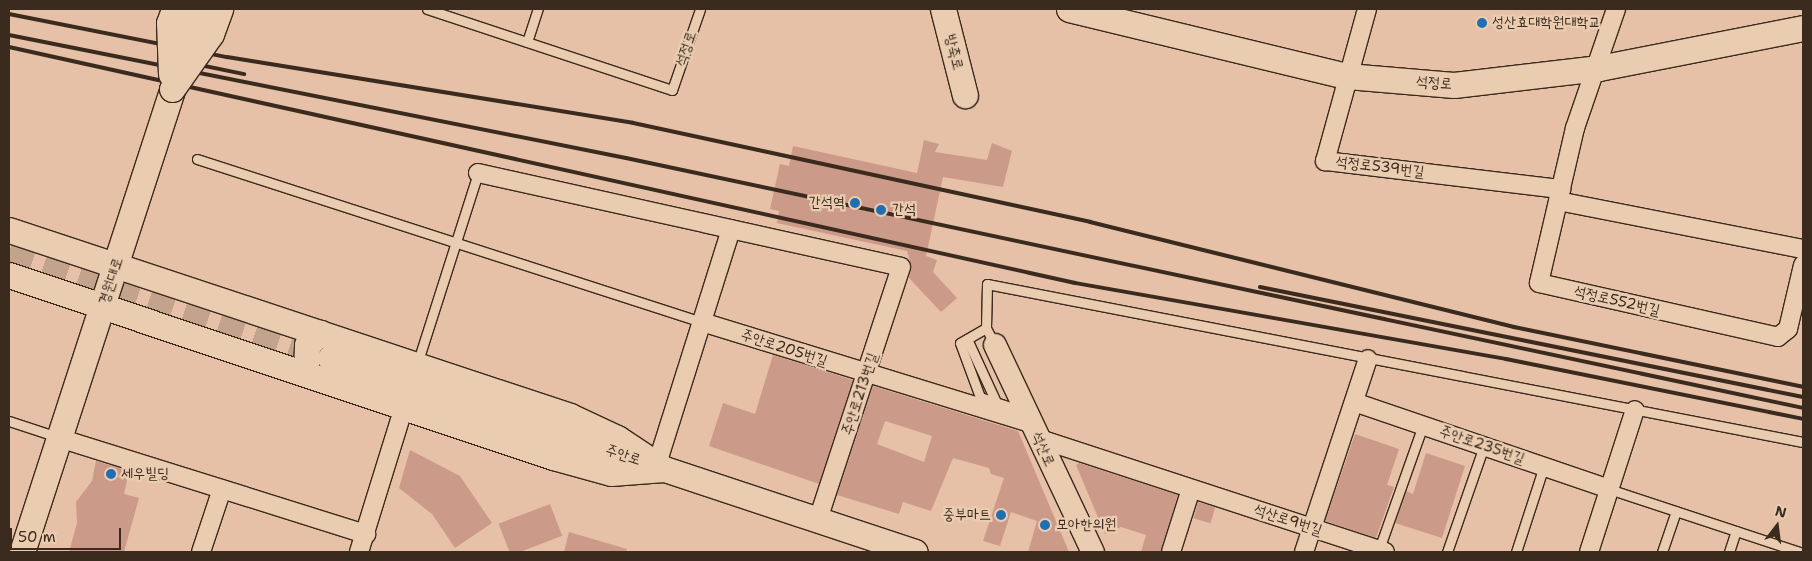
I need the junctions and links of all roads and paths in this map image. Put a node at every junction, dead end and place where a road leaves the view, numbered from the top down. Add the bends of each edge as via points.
1 (174, 9) edge
2 (199, 9) edge
3 (220, 9) edge
4 (428, 9) edge
5 (538, 9) edge
6 (700, 9) edge
7 (943, 9) edge
8 (1069, 9) edge
9 (1366, 9) edge
10 (1616, 9) edge
11 (1803, 28) edge
12 (527, 42) junction
13 (1599, 68) junction
14 (1347, 76) junction
15 (172, 89) junction
16 (965, 95) dead end
17 (197, 159) dead end
18 (478, 173) joint
19 (1559, 195) junction
20 (731, 229) junction
21 (9, 230) edge
22 (456, 242) junction
23 (1803, 249) edge
24 (1803, 265) edge
25 (117, 266) junction
26 (9, 276) edge
27 (103, 307) junction
28 (702, 322) junction
29 (320, 333) junction
30 (991, 336) junction
31 (330, 358) tunnel mouth
32 (1368, 359) junction
33 (417, 365) junction
34 (306, 374) junction
35 (867, 374) junction
36 (1354, 402) junction
37 (404, 407) junction
38 (1635, 410) junction
39 (9, 421) edge
40 (1032, 425) junction
41 (1423, 425) junction
42 (60, 438) junction
43 (1803, 442) edge
44 (1484, 446) junction
45 (1544, 466) junction
46 (661, 467) junction
47 (222, 489) junction
48 (1191, 489) junction
49 (1609, 489) junction
50 (1676, 511) junction
51 (818, 520) junction
52 (1312, 528) junction
53 (1736, 531) junction
54 (366, 534) junction
55 (22, 552) edge
56 (202, 552) edge
57 (359, 552) edge
58 (916, 552) edge
59 (1093, 552) edge
60 (1171, 552) edge
61 (1304, 552) edge
62 (1381, 552) edge
63 (1447, 552) edge
64 (1516, 552) edge
65 (1589, 552) edge
66 (1662, 552) edge
67 (1729, 552) edge
68 (1798, 552) edge

1 - 15 main road, bridge via 169,23
2 - 15 main road, 경원대로, bridge
3 - 15 main road, bridge via 211,34
4 - 12 lane
5 - 12 lane
6 - 12 lane, 석정로 via 672,90
7 - 16 main road, 방축로
8 - 14 main road, 석정로
9 - 14 street, 석정로539번길
10 - 13 street, 석정로552번길
11 - 13 main road, 석정로
13 - 14 main road, 석정로 via 1454,85
13 - 19 street, 석정로552번길 via 1575,128
14 - 19 street, 석정로539번길 via 1325,161
15 - 25 main road, 경원대로
17 - 22 lane
18 - 20 street
18 - 22 lane
19 - 23 street
19 - 24 street, 석정로552번길 via 1538,284 1778,337 1788,329
20 - 28 street
20 - 35 street, 주안로213번길 via 901,267
21 - 25 main road
22 - 28 lane
22 - 33 lane
25 - 27 main road, 경원대로
25 - 29 main road
26 - 27 main road
27 - 34 main road
27 - 42 main road, 경원대로
28 - 35 street, 주안로205번길
28 - 46 street
29 - 33 main road
29 - 34 main road via 307,345
30 - 32 lane via 988,284
30 - 40 street, 석산로
30 - 40 lane via 960,343 980,397 996,402
31 - 46 main road, 주안로
32 - 36 street
32 - 38 lane
33 - 46 main road via 570,416
34 - 37 main road
35 - 40 street, 주안로205번길
35 - 51 street, 주안로213번길
36 - 41 street, 주안로235번길
36 - 52 street
37 - 46 main road via 611,473
37 - 54 street
38 - 43 lane
38 - 49 street
39 - 42 lane
40 - 48 street, 석산로9번길
40 - 59 street, 석산로
41 - 44 street, 주안로235번길
41 - 62 lane
42 - 47 street
42 - 55 main road, 경원대로
44 - 45 street, 주안로235번길
44 - 63 lane
45 - 49 street, 주안로235번길
45 - 64 lane
46 - 51 main road, 주안로
47 - 54 street
47 - 56 street
48 - 52 street, 석산로9번길
48 - 60 street
49 - 50 lane
49 - 65 street
50 - 53 lane
50 - 66 lane
51 - 58 main road, 주안로
52 - 61 street
52 - 62 street, 석산로9번길
53 - 67 lane
53 - 68 lane
54 - 57 street

